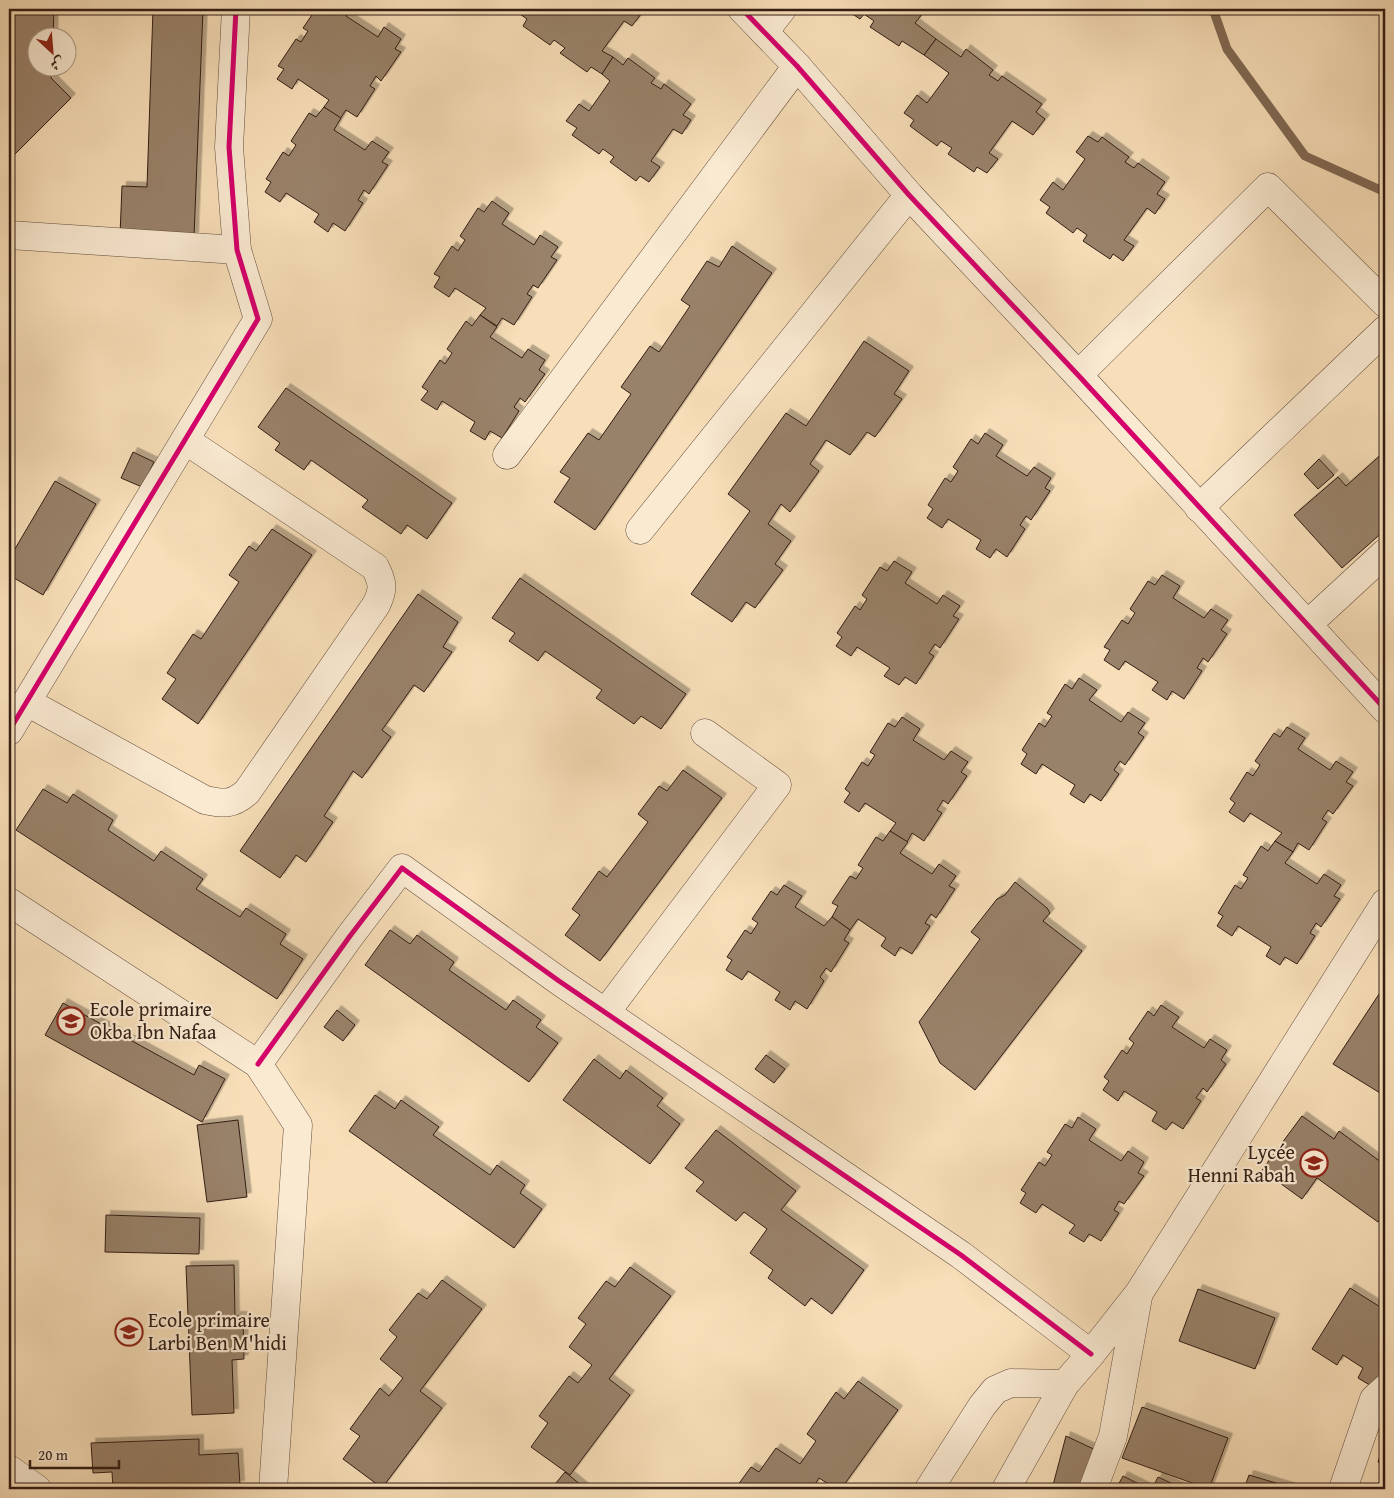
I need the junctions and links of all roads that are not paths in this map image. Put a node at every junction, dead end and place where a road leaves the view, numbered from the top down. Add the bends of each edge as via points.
1 (236, 9) edge
2 (742, 9) edge
3 (782, 9) edge
4 (764, 32) junction
5 (797, 66) junction
6 (909, 195) junction
7 (9, 235) edge
8 (237, 250) junction
9 (1385, 303) edge
10 (1385, 330) edge
11 (1078, 375) junction
12 (185, 440) junction
13 (507, 455) dead end
14 (1198, 508) junction
15 (640, 530) dead end
16 (1385, 553) edge
17 (1308, 624) junction
18 (27, 702) junction
19 (1385, 709) edge
20 (9, 731) edge
21 (705, 733) dead end
22 (9, 902) edge
23 (1385, 903) edge
24 (606, 1012) junction
25 (258, 1064) junction
26 (1139, 1293) junction
27 (1091, 1354) junction
28 (1065, 1384) junction
29 (1385, 1390) edge
30 (9, 1469) edge
31 (37, 1489) edge
32 (273, 1489) edge
33 (929, 1489) edge
34 (1006, 1489) edge
35 (1093, 1489) edge
36 (1343, 1489) edge

1 - 8 street via 229,147
2 - 4 street
3 - 4 street
4 - 5 street
5 - 6 street
5 - 13 street
6 - 11 street
6 - 15 street
7 - 8 street
8 - 12 street via 258,319
9 - 11 street via 1268,187
10 - 14 street
11 - 14 street
12 - 18 street
12 - 18 street via 375,567 382,581 376,605 247,792 238,800 224,804 205,800
14 - 17 street
16 - 17 street
17 - 19 street
18 - 20 street
21 - 24 street via 777,785
22 - 25 street
23 - 26 street
24 - 25 street via 402,868
24 - 27 street via 961,1255
25 - 32 street via 298,1125
26 - 27 street
26 - 35 street via 1114,1436
27 - 28 street
28 - 33 street via 1011,1383 995,1390
28 - 34 street
29 - 36 street via 1374,1399
30 - 31 street

